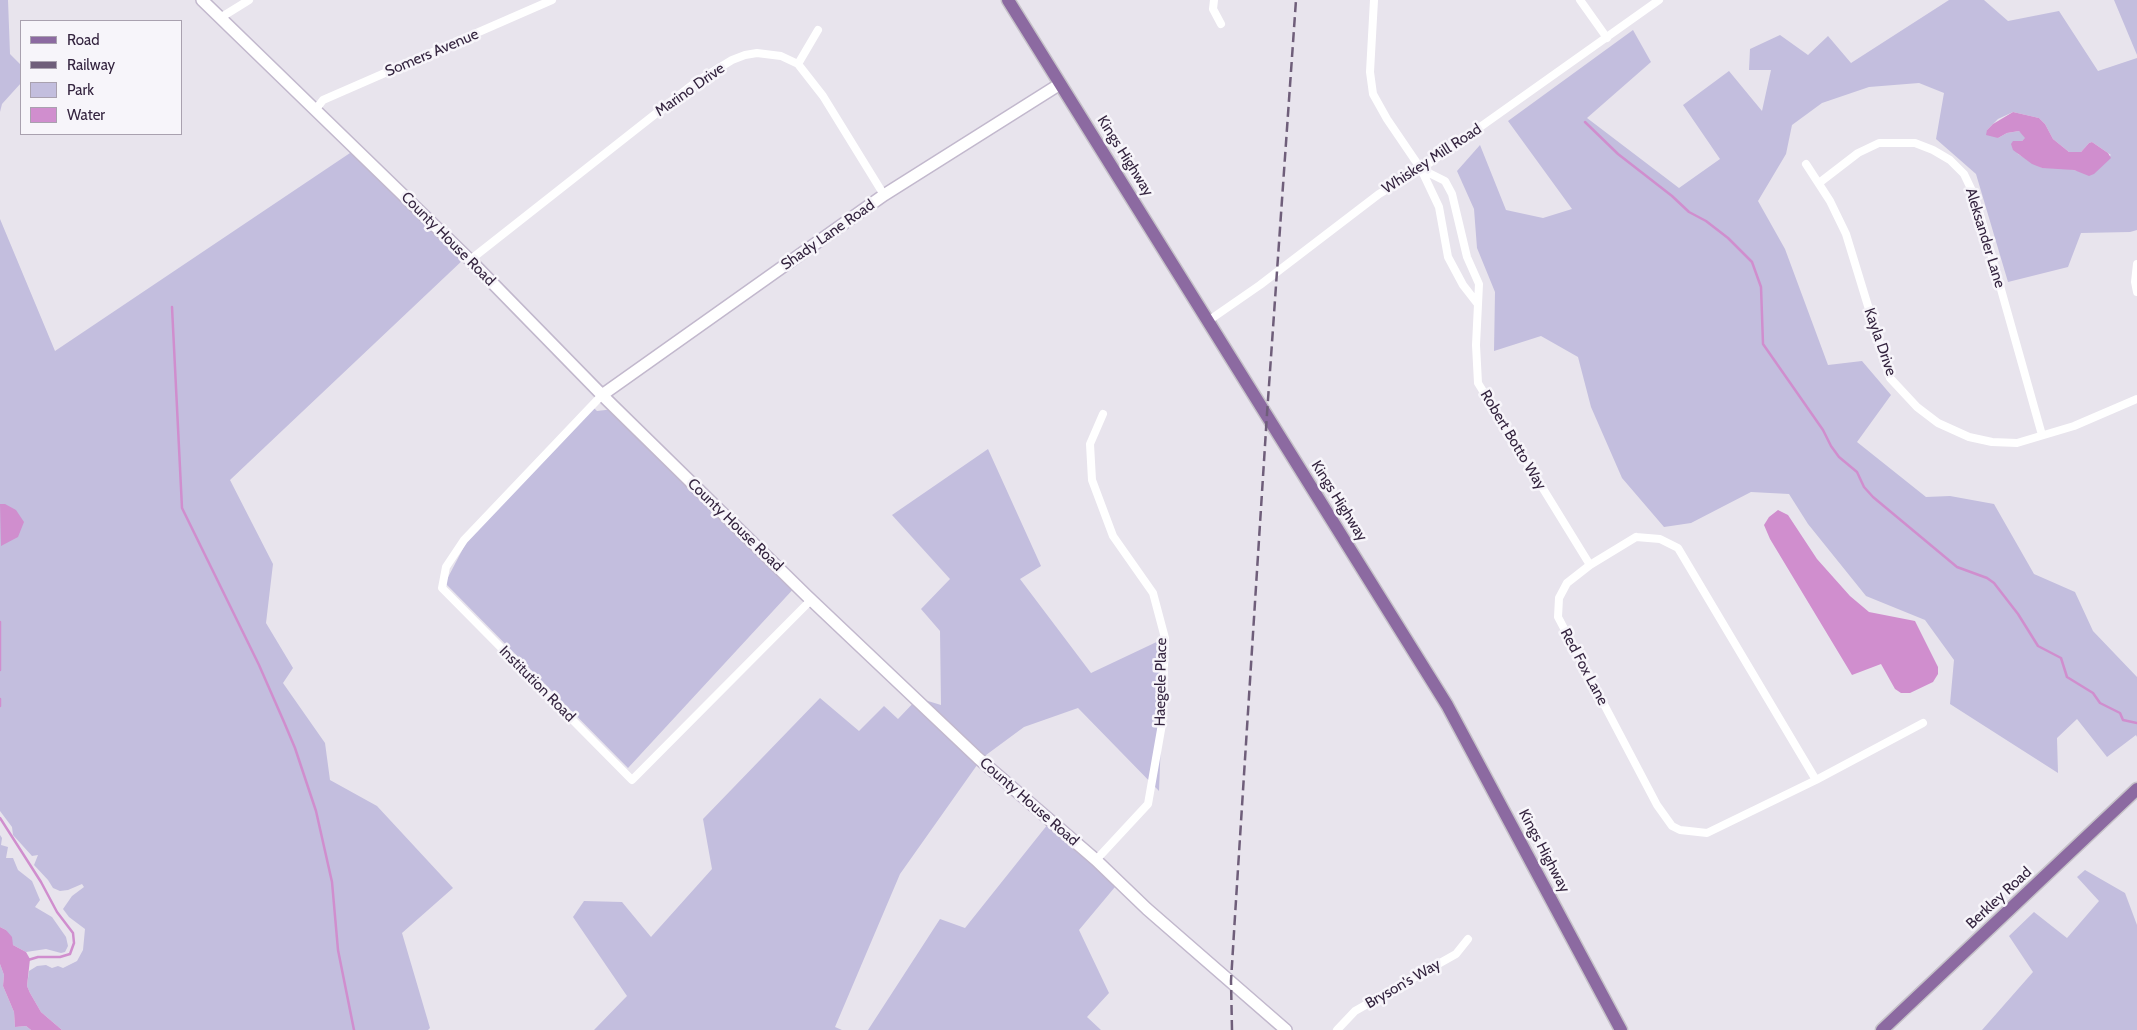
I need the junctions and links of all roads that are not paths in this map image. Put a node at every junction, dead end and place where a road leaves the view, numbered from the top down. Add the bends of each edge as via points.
1 (202, 0) edge
2 (250, 0) edge
3 (552, 0) edge
4 (1008, 0) edge
5 (1214, 0) edge
6 (1374, 0) edge
7 (1580, 0) edge
8 (1659, 0) edge
9 (220, 18) junction
10 (1221, 24) dead end
11 (818, 30) dead end
12 (1607, 38) junction
13 (798, 64) junction
14 (1060, 84) junction
15 (316, 109) junction
16 (1806, 164) dead end
17 (1421, 169) junction
18 (1819, 183) junction
19 (884, 195) junction
20 (470, 260) junction
21 (2137, 264) edge
22 (2137, 292) edge
23 (1477, 303) junction
24 (1208, 321) junction
25 (602, 394) junction
26 (2137, 399) edge
27 (1103, 414) dead end
28 (2042, 435) junction
29 (1590, 565) junction
30 (811, 600) junction
31 (1923, 724) dead end
32 (1816, 780) junction
33 (2137, 789) edge
34 (1096, 860) junction
35 (1468, 939) dead end
36 (1286, 1030) edge
37 (1337, 1030) edge
38 (1621, 1030) edge
39 (1882, 1030) edge

1 - 9 street, County House Road
2 - 9 street
3 - 15 street, Somers Avenue via 323,100
4 - 14 main road, Kings Highway
5 - 10 street via 1213,9
6 - 17 street via 1371,87 1376,102
7 - 12 street
8 - 12 street, Whiskey Mill Road
9 - 15 street, County House Road
11 - 13 street
12 - 17 street, Whiskey Mill Road
13 - 19 street via 823,96
13 - 20 street, Marino Drive via 781,56 757,53 732,60 696,82
14 - 19 street, Shady Lane Road
14 - 24 main road, Kings Highway
15 - 20 street, County House Road
16 - 18 street, Kayla Drive
17 - 23 street via 1439,207 1448,257
17 - 23 street, Robert Botto Way via 1445,181 1452,194 1466,257 1479,284
17 - 24 street, Whiskey Mill Road via 1379,194 1260,286
18 - 28 street, Kayla Drive via 1846,234 1890,378 1902,392 1938,424 1969,437 2018,443
18 - 28 street, Aleksander Lane via 1858,152 1880,143 1914,143 1933,150 1964,174 1975,197
19 - 25 street, Shady Lane Road
20 - 25 street, County House Road
21 - 22 street
23 - 29 street, Robert Botto Way via 1478,383
24 - 38 main road, Kings Highway via 1447,705
25 - 30 street, County House Road
25 - 30 street, Institution Road via 464,540 446,567 442,588 632,780
26 - 28 street, Kayla Drive via 2074,426
27 - 34 street, Haegele Place via 1090,444 1092,480 1113,536 1153,593 1165,638 1162,724 1148,804
29 - 32 street, Red Fox Lane via 1636,537 1660,539 1678,548
29 - 32 street, Red Fox Lane via 1567,583 1559,598 1558,617 1657,805 1672,826 1707,833
30 - 34 street, County House Road via 978,758
31 - 32 street, Red Fox Lane
33 - 39 main road, Berkley Road
34 - 36 street, County House Road via 1147,909
35 - 37 street, Bryson's Way via 1456,954 1355,1012

